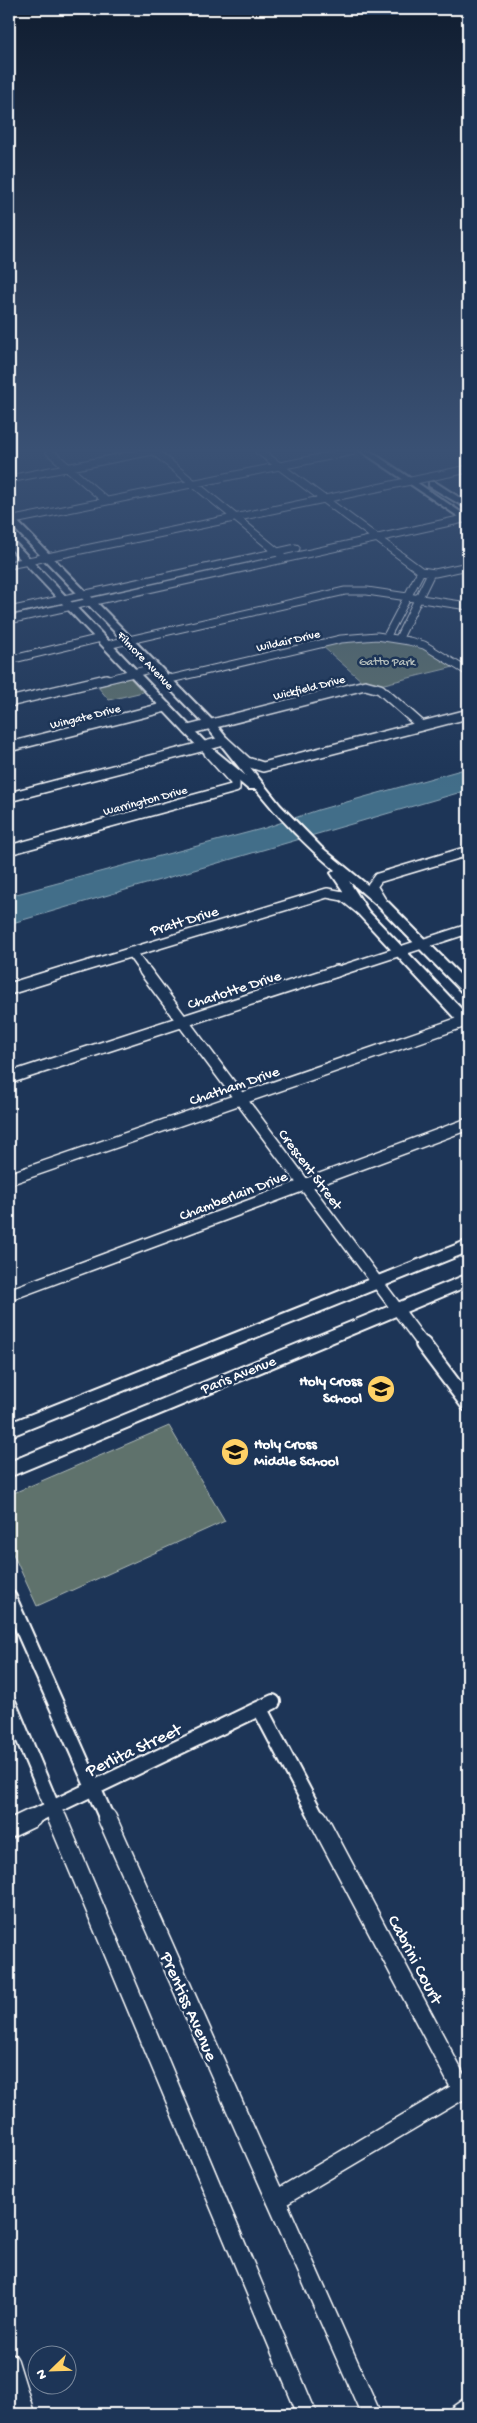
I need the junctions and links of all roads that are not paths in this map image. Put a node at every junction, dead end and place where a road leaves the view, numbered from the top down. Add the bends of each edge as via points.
1 (31, 564) edge
2 (54, 564) edge
3 (228, 564) edge
4 (255, 564) edge
5 (412, 564) edge
6 (468, 566) edge
7 (421, 571) junction
8 (431, 573) junction
9 (408, 597) junction
10 (87, 599) junction
11 (420, 599) junction
12 (67, 603) junction
13 (31, 606) junction
14 (468, 606) edge
15 (9, 611) edge
16 (38, 614) junction
17 (9, 620) edge
18 (386, 636) junction
19 (399, 638) junction
20 (127, 640) junction
21 (104, 642) junction
22 (9, 660) edge
23 (154, 668) junction
24 (133, 672) junction
25 (468, 672) edge
26 (166, 680) junction
27 (9, 702) edge
28 (166, 707) junction
29 (468, 714) edge
30 (210, 724) junction
31 (422, 726) junction
32 (188, 730) junction
33 (224, 740) junction
34 (203, 746) junction
35 (9, 747) edge
36 (9, 797) edge
37 (276, 807) junction
38 (317, 848) junction
39 (9, 850) edge
40 (468, 850) edge
41 (383, 904) junction
42 (364, 913) junction
43 (468, 929) edge
44 (422, 943) junction
45 (399, 951) junction
46 (130, 952) junction
47 (9, 989) edge
48 (468, 990) edge
49 (467, 1021) edge
50 (182, 1022) junction
51 (9, 1078) edge
52 (240, 1099) junction
53 (468, 1124) edge
54 (9, 1179) edge
55 (304, 1185) junction
56 (468, 1246) edge
57 (468, 1280) edge
58 (377, 1282) junction
59 (9, 1295) edge
60 (396, 1309) junction
61 (468, 1404) edge
62 (9, 1430) edge
63 (9, 1470) edge
64 (9, 1598) edge
65 (9, 1704) edge
66 (266, 1705) joint
67 (94, 1788) junction
68 (53, 1808) junction
69 (9, 1829) edge
70 (276, 2200) junction
71 (9, 2362) edge
72 (468, 2407) edge
73 (26, 2414) edge
74 (307, 2414) edge
75 (371, 2414) edge
76 (458, 2414) edge

1 - 12 street, Filmore Avenue
2 - 10 street, Filmore Avenue
3 - 10 street
4 - 10 street
5 - 7 street
6 - 8 street
7 - 8 street
7 - 9 street
8 - 11 street
9 - 11 street
9 - 18 street
9 - 20 street via 345,591
10 - 12 street
10 - 20 street, Filmore Avenue
11 - 14 street
11 - 19 street
12 - 13 street
12 - 16 street
12 - 21 street, Filmore Avenue
13 - 15 street
13 - 16 street
16 - 17 street
18 - 19 street, Wildair Drive
18 - 26 street, Wildair Drive via 341,639
19 - 25 street, Wildair Drive via 438,650
20 - 21 street
20 - 23 street, Filmore Avenue
21 - 22 street
21 - 24 street, Filmore Avenue
23 - 24 street
23 - 26 street, Filmore Avenue
24 - 27 street
24 - 28 street, Filmore Avenue
26 - 30 street, Filmore Avenue
28 - 32 street, Filmore Avenue
28 - 35 street, Wingate Drive
29 - 31 street
30 - 31 street, Wickfield Drive via 370,685 380,689
30 - 32 street, Wickfield Drive
30 - 33 street, Filmore Avenue
31 - 33 street via 263,768 247,762
32 - 34 street, Filmore Avenue
33 - 34 street
33 - 37 street, Filmore Avenue
34 - 36 street
34 - 37 street, Filmore Avenue
34 - 39 street, Warrington Drive via 235,782 234,788
37 - 38 street, Filmore Avenue
38 - 41 street, Filmore Avenue
38 - 42 street, Filmore Avenue
40 - 41 street via 378,878 372,886
41 - 44 street, Filmore Avenue
42 - 45 street, Filmore Avenue
42 - 46 street, Pratt Drive via 343,896 327,893
43 - 44 street, Charlotte Drive
44 - 45 street, Charlotte Drive
44 - 48 street, Filmore Avenue
45 - 49 street, Filmore Avenue
45 - 50 street, Charlotte Drive
46 - 47 street, Pratt Drive
46 - 50 street, Crescent Street
49 - 52 street, Chatham Drive
50 - 51 street, Charlotte Drive
50 - 52 street, Crescent Street
52 - 54 street, Chatham Drive
52 - 55 street, Crescent Street
53 - 55 street, Chamberlain Drive
55 - 58 street, Crescent Street
55 - 59 street, Chamberlain Drive
56 - 58 street
57 - 60 street, Paris Avenue
58 - 60 street, Crescent Street
58 - 62 street
60 - 61 street, Crescent Street
60 - 63 street, Paris Avenue
64 - 67 street, Prentiss Avenue
65 - 68 street
66 - 67 street, Perlita Street
66 - 70 street, Cabrini Court via 462,2090
67 - 68 street, Perlita Street
67 - 70 street, Prentiss Avenue
68 - 69 street, Perlita Street
68 - 74 street
70 - 75 street, Prentiss Avenue
71 - 73 street
72 - 76 street

